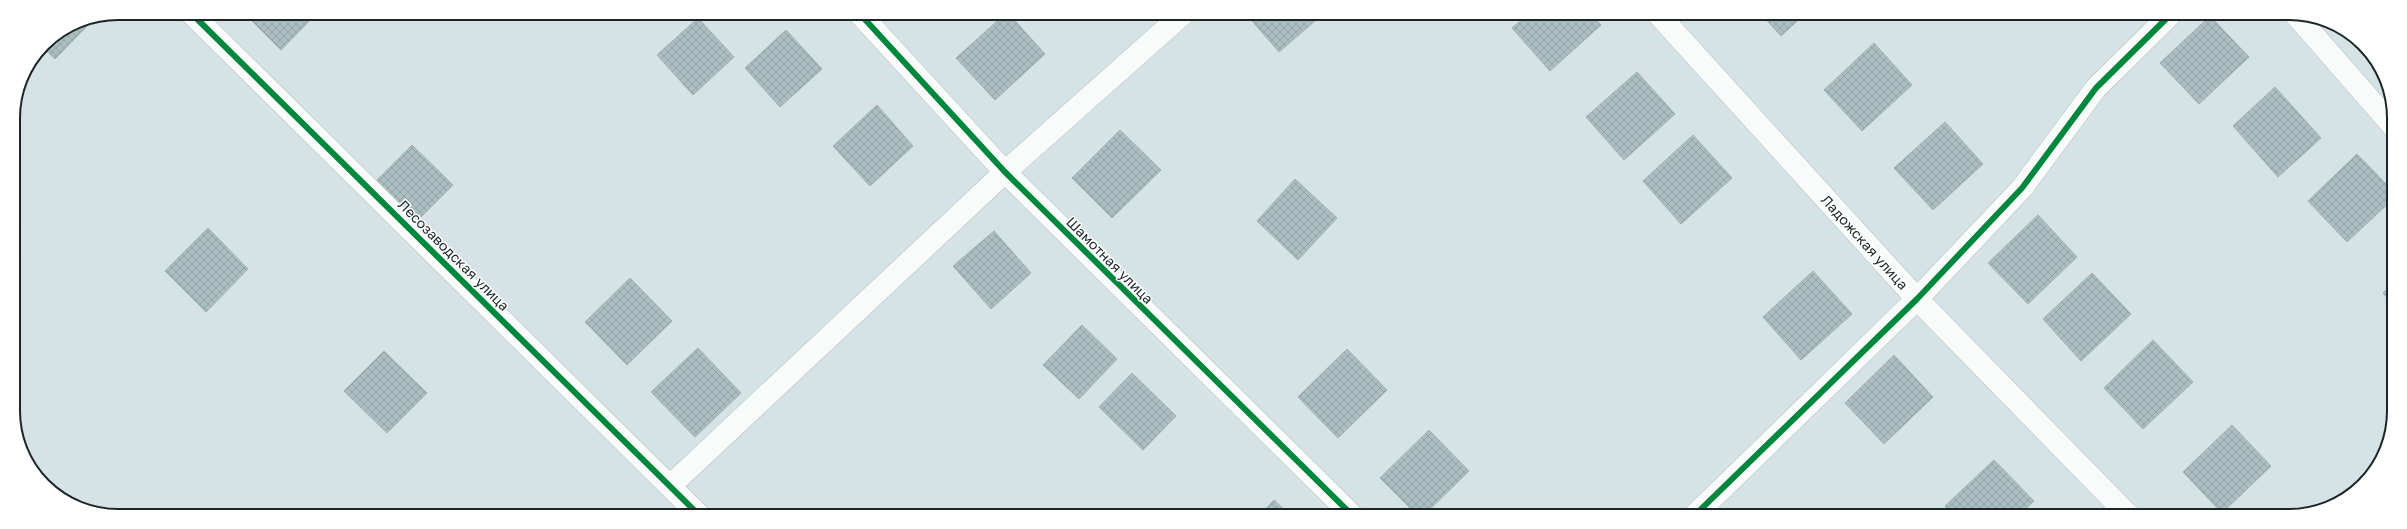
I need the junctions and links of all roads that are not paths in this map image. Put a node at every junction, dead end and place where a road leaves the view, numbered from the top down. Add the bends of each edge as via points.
1 (198, 20) edge
2 (866, 20) edge
3 (1176, 20) edge
4 (1663, 20) edge
5 (2165, 20) edge
6 (2301, 21) edge
7 (2387, 119) edge
8 (1005, 172) junction
9 (1917, 299) junction
10 (670, 486) junction
11 (694, 509) edge
12 (1346, 509) edge
13 (1701, 509) edge
14 (2122, 509) edge

1 - 10 street, Лесозаводская улица
2 - 8 street, Шамотная улица
3 - 8 street
4 - 9 street, Ладожская улица
5 - 9 street via 2096,88 2022,188
6 - 7 street
8 - 10 street
8 - 12 street, Шамотная улица
9 - 13 street
9 - 14 street, Ладожская улица
10 - 11 street, Лесозаводская улица

